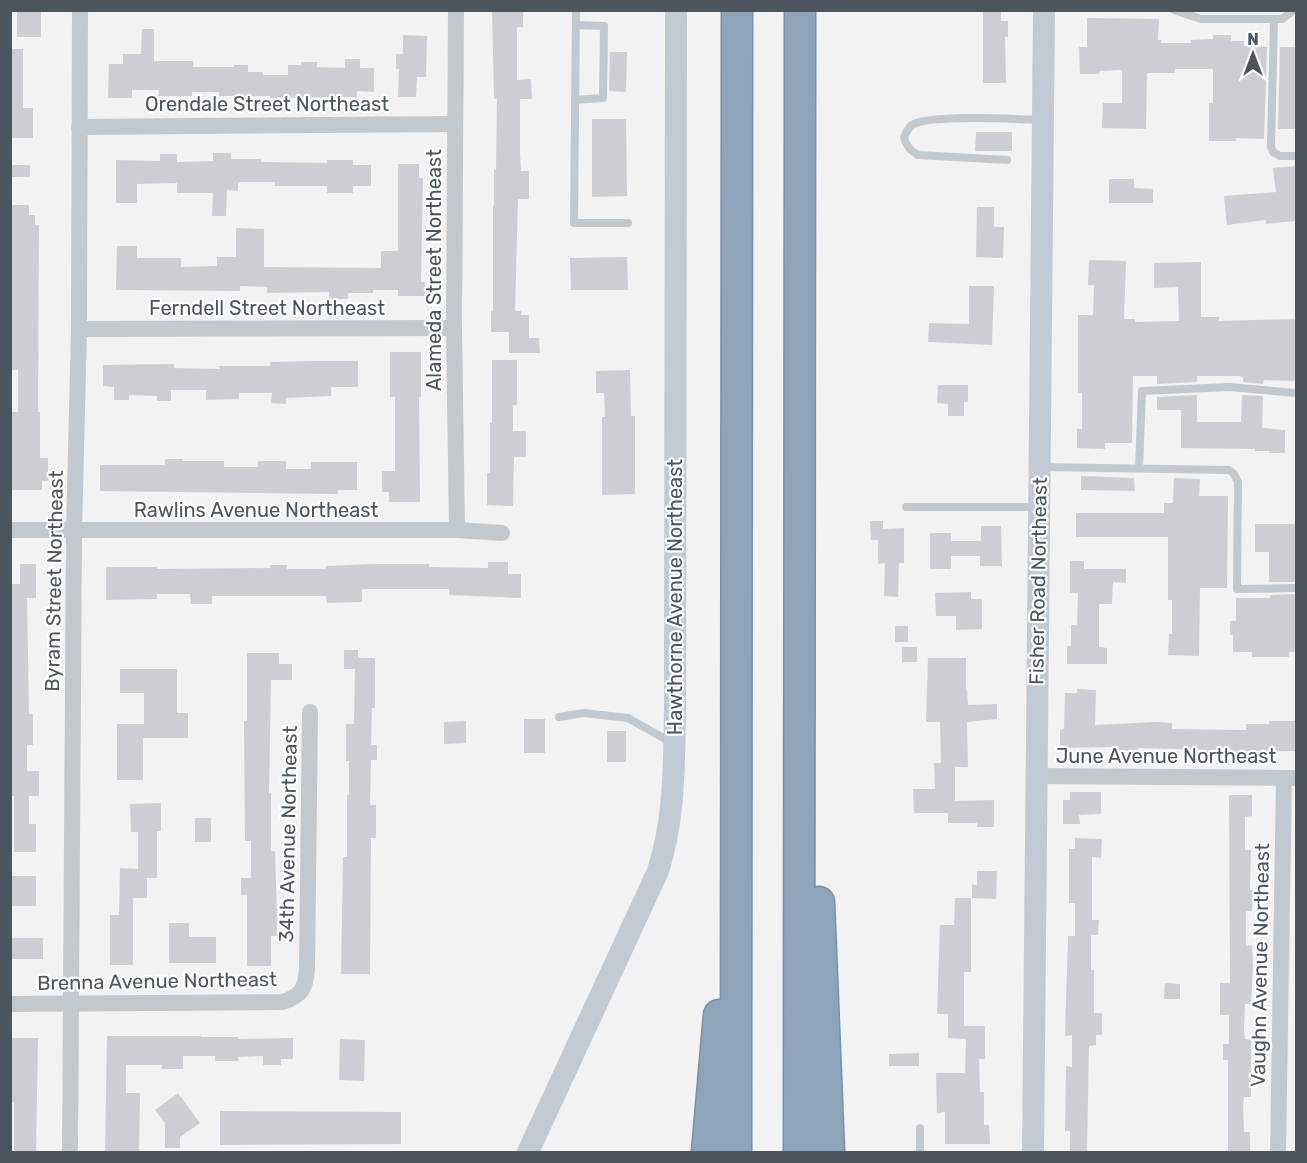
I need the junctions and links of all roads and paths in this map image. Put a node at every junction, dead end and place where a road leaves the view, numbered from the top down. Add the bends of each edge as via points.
1 (80, 10) edge
2 (456, 10) edge
3 (576, 10) edge
4 (676, 10) edge
5 (737, 10) edge
6 (800, 10) edge
7 (1044, 10) edge
8 (1174, 10) edge
9 (1294, 10) edge
10 (1274, 19) junction
11 (576, 25) junction
12 (575, 100) junction
13 (1043, 120) junction
14 (455, 124) junction
15 (79, 126) junction
16 (1296, 156) edge
17 (1007, 160) dead end
18 (628, 223) dead end
19 (454, 328) junction
20 (79, 329) junction
21 (1296, 393) edge
22 (1039, 467) junction
23 (1138, 468) junction
24 (906, 507) dead end
25 (1039, 507) junction
26 (10, 530) edge
27 (457, 530) junction
28 (75, 532) junction
29 (502, 533) dead end
30 (1296, 588) edge
31 (800, 594) junction
32 (310, 712) dead end
33 (559, 717) dead end
34 (675, 745) junction
35 (1036, 776) junction
36 (1290, 778) edge
37 (736, 881) junction
38 (302, 992) joint
39 (10, 1004) edge
40 (72, 1005) junction
41 (920, 1128) dead end
42 (70, 1152) edge
43 (528, 1152) edge
44 (707, 1152) edge
45 (736, 1152) edge
46 (799, 1152) edge
47 (829, 1152) edge
48 (920, 1152) edge
49 (1033, 1152) edge
50 (1278, 1152) edge

1 - 15 street, Byram Street Northeast
2 - 14 street, Alameda Street Northeast
3 - 11 lane
4 - 34 main road, Hawthorne Avenue Northeast
5 - 37 highway
6 - 31 highway
7 - 13 main road, Fisher Road Northeast
8 - 10 lane via 1201,19
9 - 10 lane via 1282,19
10 - 16 lane via 1271,146 1280,156
11 - 12 lane
11 - 12 lane via 604,26 603,98
12 - 18 lane via 574,223
13 - 17 lane via 969,118 921,122 912,125 904,137 911,151 918,155
13 - 22 main road, Fisher Road Northeast
14 - 15 street, Orendale Street Northeast
14 - 19 street, Alameda Street Northeast
15 - 20 street, Byram Street Northeast
19 - 20 street, Ferndell Street Northeast
19 - 27 street, Alameda Street Northeast
20 - 28 street, Byram Street Northeast
21 - 23 lane via 1229,387 1142,391
22 - 23 lane
22 - 25 main road, Fisher Road Northeast
23 - 30 lane via 1229,470 1238,482 1237,589
24 - 25 lane
25 - 35 main road, Fisher Road Northeast
26 - 28 street, Rawlins Avenue Northeast
27 - 28 street, Rawlins Avenue Northeast
27 - 29 street, Rawlins Avenue Northeast
28 - 40 street, Byram Street Northeast
31 - 46 highway
31 - 47 highway via 817,740 818,879
32 - 38 street, 34th Avenue Northeast via 307,969
33 - 34 lane via 584,713 628,718
34 - 43 main road, Hawthorne Avenue Northeast via 673,805 658,872
35 - 36 street, June Avenue Northeast
35 - 49 main road, Fisher Road Northeast
36 - 50 street, Vaughn Avenue Northeast
37 - 44 highway
37 - 45 highway
38 - 40 street, Brenna Avenue Northeast via 283,1002
39 - 40 street, Brenna Avenue Northeast
40 - 42 street, Byram Street Northeast
41 - 48 lane

